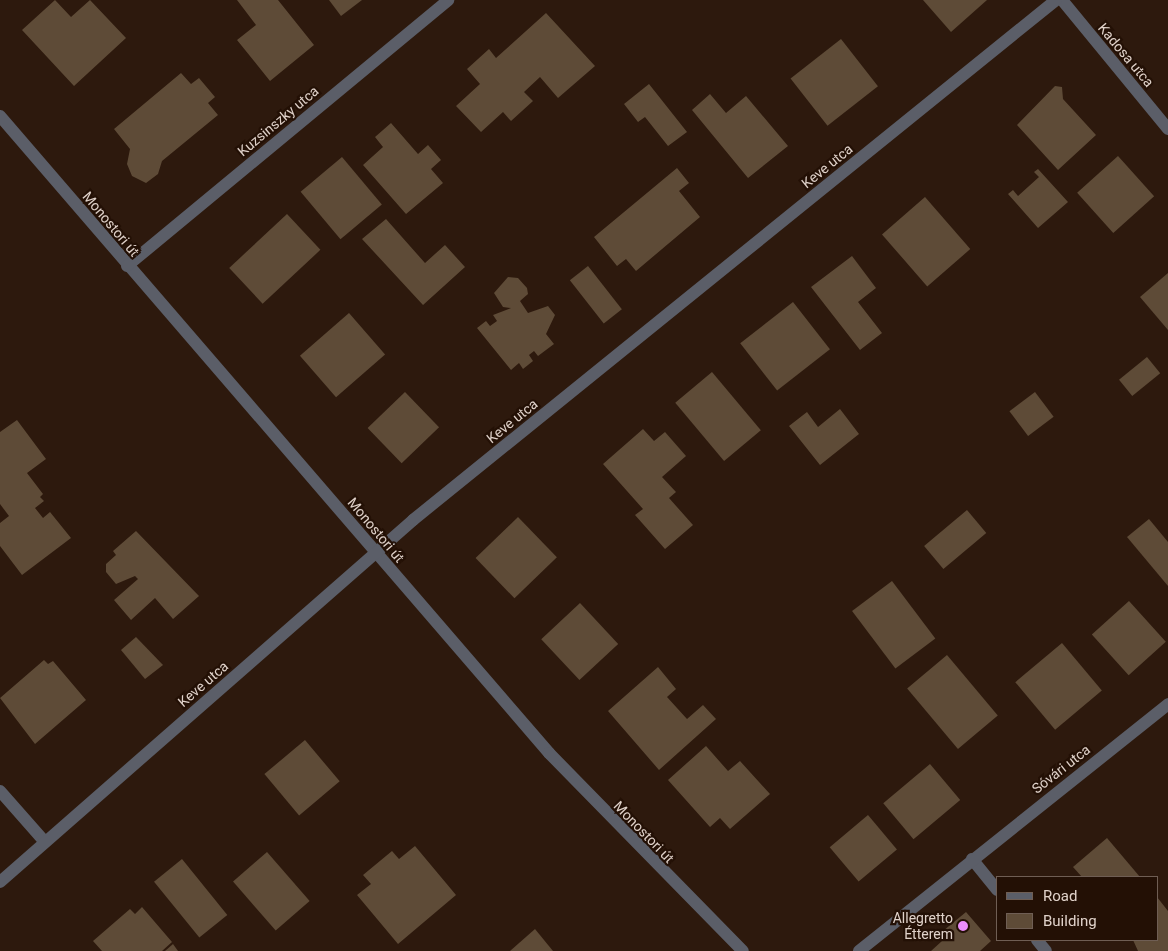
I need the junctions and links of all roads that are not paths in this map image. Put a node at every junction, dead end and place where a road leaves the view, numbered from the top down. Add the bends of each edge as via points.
1 (448, 0) edge
2 (1056, 0) edge
3 (1062, 0) edge
4 (0, 116) edge
5 (1168, 129) edge
6 (127, 266) junction
7 (375, 552) junction
8 (1168, 704) edge
9 (0, 791) edge
10 (45, 842) junction
11 (972, 859) junction
12 (0, 882) edge
13 (996, 889) edge
14 (1038, 941) edge
15 (743, 951) edge
16 (859, 951) edge
17 (1046, 951) edge

1 - 6 street, Kuzsinszky utca
2 - 7 street, Keve utca
3 - 5 street, Kadosa utca
4 - 6 street, Monostori út
6 - 7 street, Monostori út
7 - 10 street, Keve utca
7 - 15 street, Monostori út via 610,819
8 - 11 street, Sóvári utca
9 - 10 street
10 - 12 street, Keve utca
11 - 13 street
11 - 16 street, Sóvári utca
14 - 17 street

